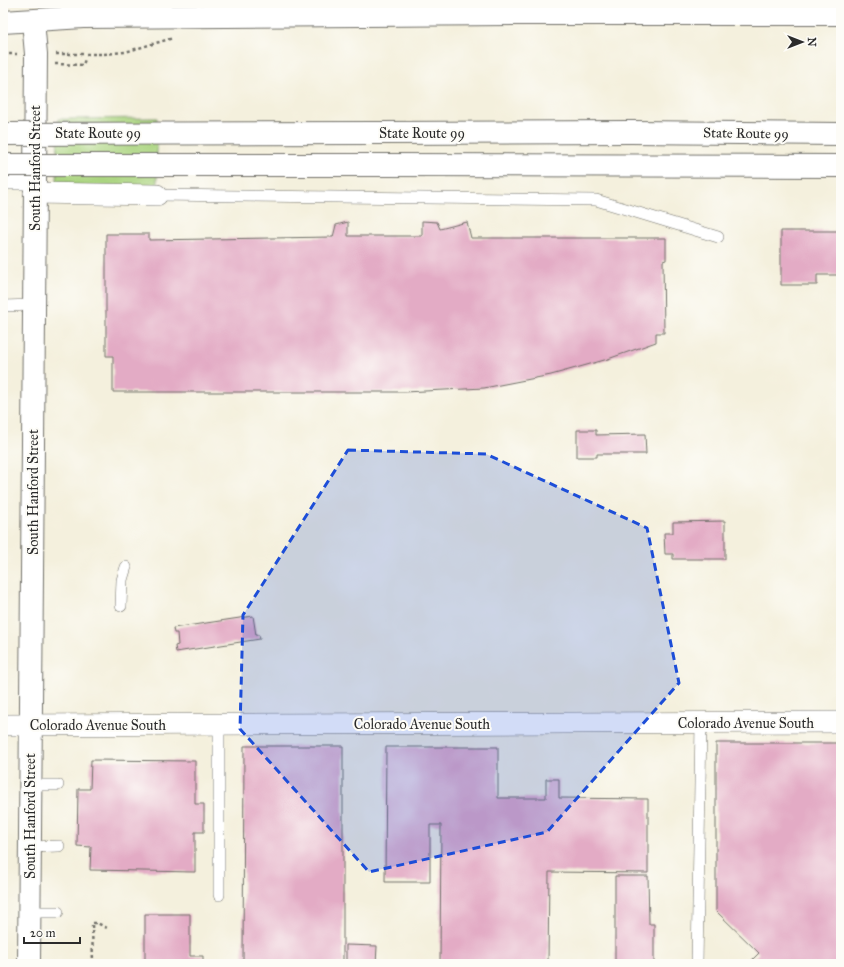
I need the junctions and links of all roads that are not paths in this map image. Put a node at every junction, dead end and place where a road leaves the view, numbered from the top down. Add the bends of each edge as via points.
1 (841, 14) edge
2 (33, 21) junction
3 (3, 22) edge
4 (3, 134) edge
5 (841, 134) edge
6 (3, 165) edge
7 (841, 166) edge
8 (3, 179) edge
9 (35, 186) junction
10 (157, 195) joint
11 (718, 237) dead end
12 (34, 305) junction
13 (3, 306) edge
14 (126, 567) dead end
15 (121, 606) dead end
16 (841, 722) edge
17 (700, 723) junction
18 (219, 724) junction
19 (3, 725) edge
20 (31, 725) junction
21 (30, 784) junction
22 (58, 785) dead end
23 (59, 846) dead end
24 (30, 847) junction
25 (219, 895) dead end
26 (30, 912) junction
27 (58, 912) dead end
28 (29, 964) edge
29 (697, 964) edge

1 - 2 main road via 99,17
2 - 3 main road
2 - 9 main road, South Hanford Street via 36,54
4 - 5 main road, State Route 99, bridge
6 - 7 main road, bridge
8 - 9 street
9 - 10 street
9 - 12 main road, South Hanford Street
10 - 11 lane via 596,200
12 - 13 lane
12 - 20 main road, South Hanford Street
14 - 15 lane via 122,580
16 - 17 street, Colorado Avenue South
17 - 18 street, Colorado Avenue South
17 - 29 lane
18 - 20 street, Colorado Avenue South
18 - 25 lane
19 - 20 street, Colorado Avenue South
20 - 21 main road, South Hanford Street
21 - 22 lane
21 - 24 main road, South Hanford Street
23 - 24 lane
24 - 26 main road, South Hanford Street
26 - 27 lane
26 - 28 main road, South Hanford Street

